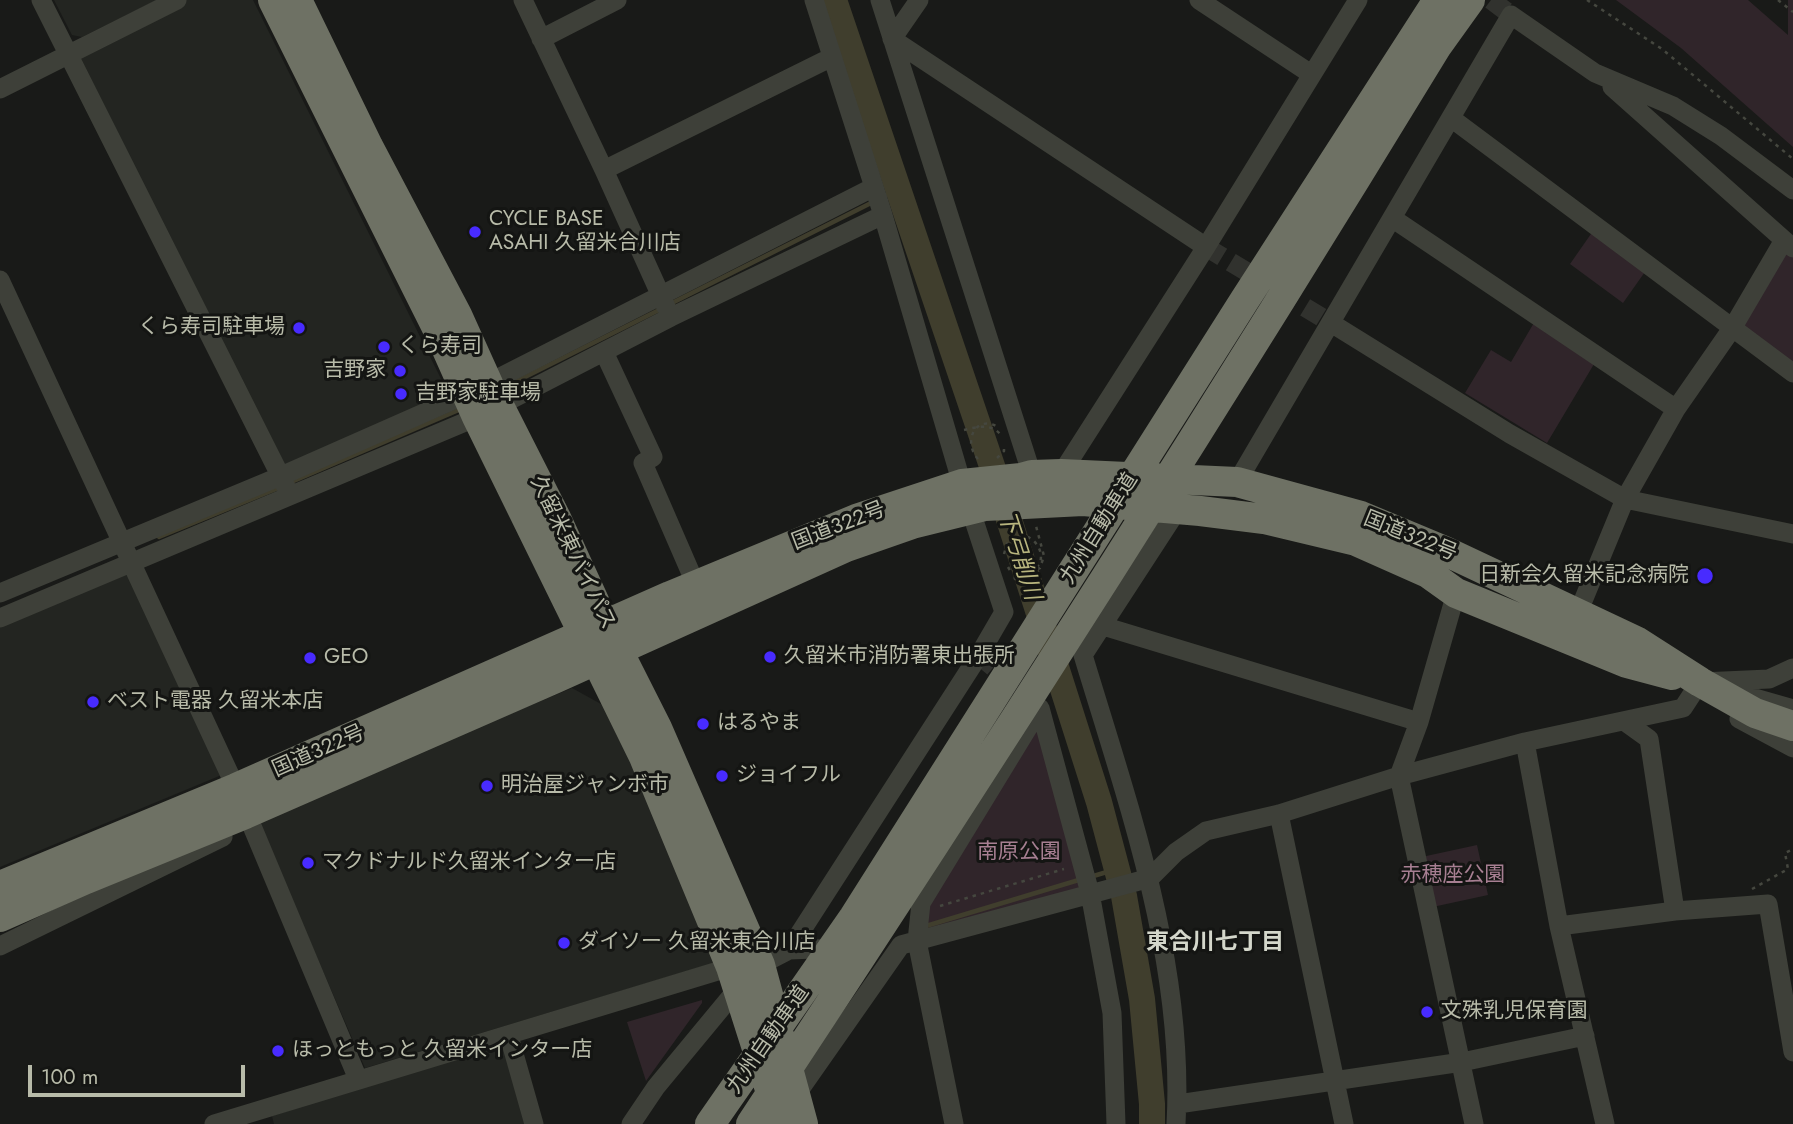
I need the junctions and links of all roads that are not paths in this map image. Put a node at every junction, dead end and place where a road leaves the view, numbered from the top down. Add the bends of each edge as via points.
1 (41, 0) edge
2 (177, 0) edge
3 (273, 0) edge
4 (297, 0) edge
5 (523, 0) edge
6 (617, 0) edge
7 (814, 0) edge
8 (880, 0) edge
9 (919, 0) edge
10 (1199, 0) edge
11 (1358, 0) edge
12 (1438, 0) edge
13 (1470, 0) edge
14 (541, 39) junction
15 (892, 39) junction
16 (68, 53) junction
17 (832, 57) junction
18 (1595, 73) junction
19 (1311, 74) junction
20 (0, 89) edge
21 (1451, 118) junction
22 (604, 170) junction
23 (874, 187) junction
24 (1793, 190) edge
25 (883, 215) junction
26 (1392, 218) junction
27 (1788, 244) edge
28 (1206, 247) junction
29 (0, 280) edge
30 (661, 295) junction
31 (671, 317) junction
32 (1331, 323) junction
33 (1733, 327) junction
34 (604, 352) junction
35 (1793, 373) edge
36 (483, 400) junction
37 (1676, 409) junction
38 (281, 477) junction
39 (1237, 482) junction
40 (1039, 487) junction
41 (974, 495) junction
42 (290, 496) junction
43 (1625, 499) junction
44 (1178, 509) junction
45 (1793, 534) edge
46 (124, 542) junction
47 (130, 562) junction
48 (696, 585) junction
49 (0, 593) edge
50 (1455, 593) junction
51 (1578, 613) junction
52 (0, 618) edge
53 (1103, 626) junction
54 (602, 642) junction
55 (1793, 667) edge
56 (1700, 682) junction
57 (1793, 709) edge
58 (1624, 721) junction
59 (1419, 722) junction
60 (1793, 726) edge
61 (1525, 742) junction
62 (1793, 748) edge
63 (1399, 776) junction
64 (241, 801) junction
65 (1279, 814) junction
66 (0, 872) edge
67 (1150, 877) junction
68 (0, 887) edge
69 (1090, 893) junction
70 (1675, 911) junction
71 (8, 915) edge
72 (1559, 926) junction
73 (909, 943) junction
74 (0, 946) edge
75 (789, 950) junction
76 (743, 973) junction
77 (509, 1035) junction
78 (1585, 1037) junction
79 (1793, 1052) edge
80 (1462, 1062) junction
81 (358, 1079) junction
82 (1334, 1080) junction
83 (1178, 1104) junction
84 (795, 1110) edge
85 (267, 1117) edge
86 (214, 1124) edge
87 (534, 1124) edge
88 (631, 1124) edge
89 (710, 1124) edge
90 (751, 1124) edge
91 (781, 1124) edge
92 (803, 1124) edge
93 (954, 1124) edge
94 (1116, 1124) edge
95 (1176, 1124) edge
96 (1344, 1124) edge
97 (1474, 1124) edge
98 (1605, 1124) edge

1 - 16 street
2 - 16 street
3 - 36 highway, 久留米東バイパス via 440,334
4 - 36 highway, 久留米東バイパス via 457,316
5 - 14 street
6 - 14 street
7 - 17 street
8 - 15 street
9 - 15 street
10 - 19 street
11 - 19 street
12 - 89 highway, 九州自動車道 via 855,917
13 - 90 highway, 九州自動車道 via 1437,46 1184,457
14 - 22 street
15 - 28 street
15 - 40 street
16 - 20 street
16 - 38 street
17 - 22 street
17 - 23 street
18 - 21 street via 1511,15
18 - 24 street via 1673,106
18 - 27 street
19 - 28 street
21 - 26 street
21 - 33 street
22 - 30 street
23 - 25 street
23 - 30 street
25 - 31 street
25 - 41 street via 948,435
26 - 32 street
26 - 37 street
27 - 33 street
28 - 40 street
29 - 46 street
30 - 31 street
30 - 36 street
31 - 34 street
32 - 39 street
32 - 43 street
33 - 35 street
33 - 37 street
34 - 36 street
34 - 48 street via 653,457 643,463
36 - 38 street
36 - 42 street
36 - 54 highway, 久留米東バイパス
37 - 43 street
38 - 42 street
38 - 46 street
39 - 40 highway, 国道322号
39 - 51 highway, 国道322号 via 1361,516
40 - 41 highway, 国道322号
40 - 44 highway, 国道322号 via 1083,501
41 - 48 highway, 国道322号 via 856,519
41 - 54 highway, 国道322号 via 912,524
41 - 75 street via 1004,612
42 - 47 street
43 - 45 street
43 - 51 street
44 - 50 highway, 国道322号 via 1264,519 1356,541 1428,573
44 - 53 street
46 - 47 street
46 - 49 street
47 - 52 street
47 - 64 street
48 - 54 highway, 国道322号
50 - 56 highway, 国道322号 via 1627,663
50 - 59 street
51 - 56 highway, 国道322号 via 1636,641
53 - 59 street
53 - 67 street via 1083,655
54 - 64 highway, 国道322号
54 - 76 highway, 久留米東バイパス via 657,728
55 - 56 street via 1769,678
56 - 57 street
56 - 58 street via 1683,708
56 - 60 highway, 国道322号 via 1755,713
56 - 62 street via 1708,702
58 - 61 street
58 - 70 street via 1649,738
59 - 63 street
61 - 63 street
61 - 72 street
63 - 65 street
63 - 80 street
64 - 66 street via 208,785
64 - 68 highway, 国道322号
64 - 71 highway, 国道322号
64 - 74 street via 227,835
64 - 81 street
65 - 67 street via 1206,831
65 - 82 street
67 - 69 street
67 - 83 street via 1174,1024
69 - 73 street
69 - 73 street via 1040,708 921,903
69 - 94 street via 1112,1013
70 - 72 street
70 - 79 street via 1768,904
72 - 78 street
73 - 75 street
73 - 84 street
73 - 93 street
75 - 76 street
76 - 77 street
76 - 84 highway, 久留米東バイパス
76 - 88 street
76 - 91 highway, 久留米東バイパス
77 - 81 street
77 - 87 street
78 - 80 street
78 - 98 street
80 - 82 street
80 - 97 street
81 - 85 street
82 - 83 street
82 - 96 street
83 - 95 street
84 - 92 highway, 久留米東バイパス
85 - 86 street

